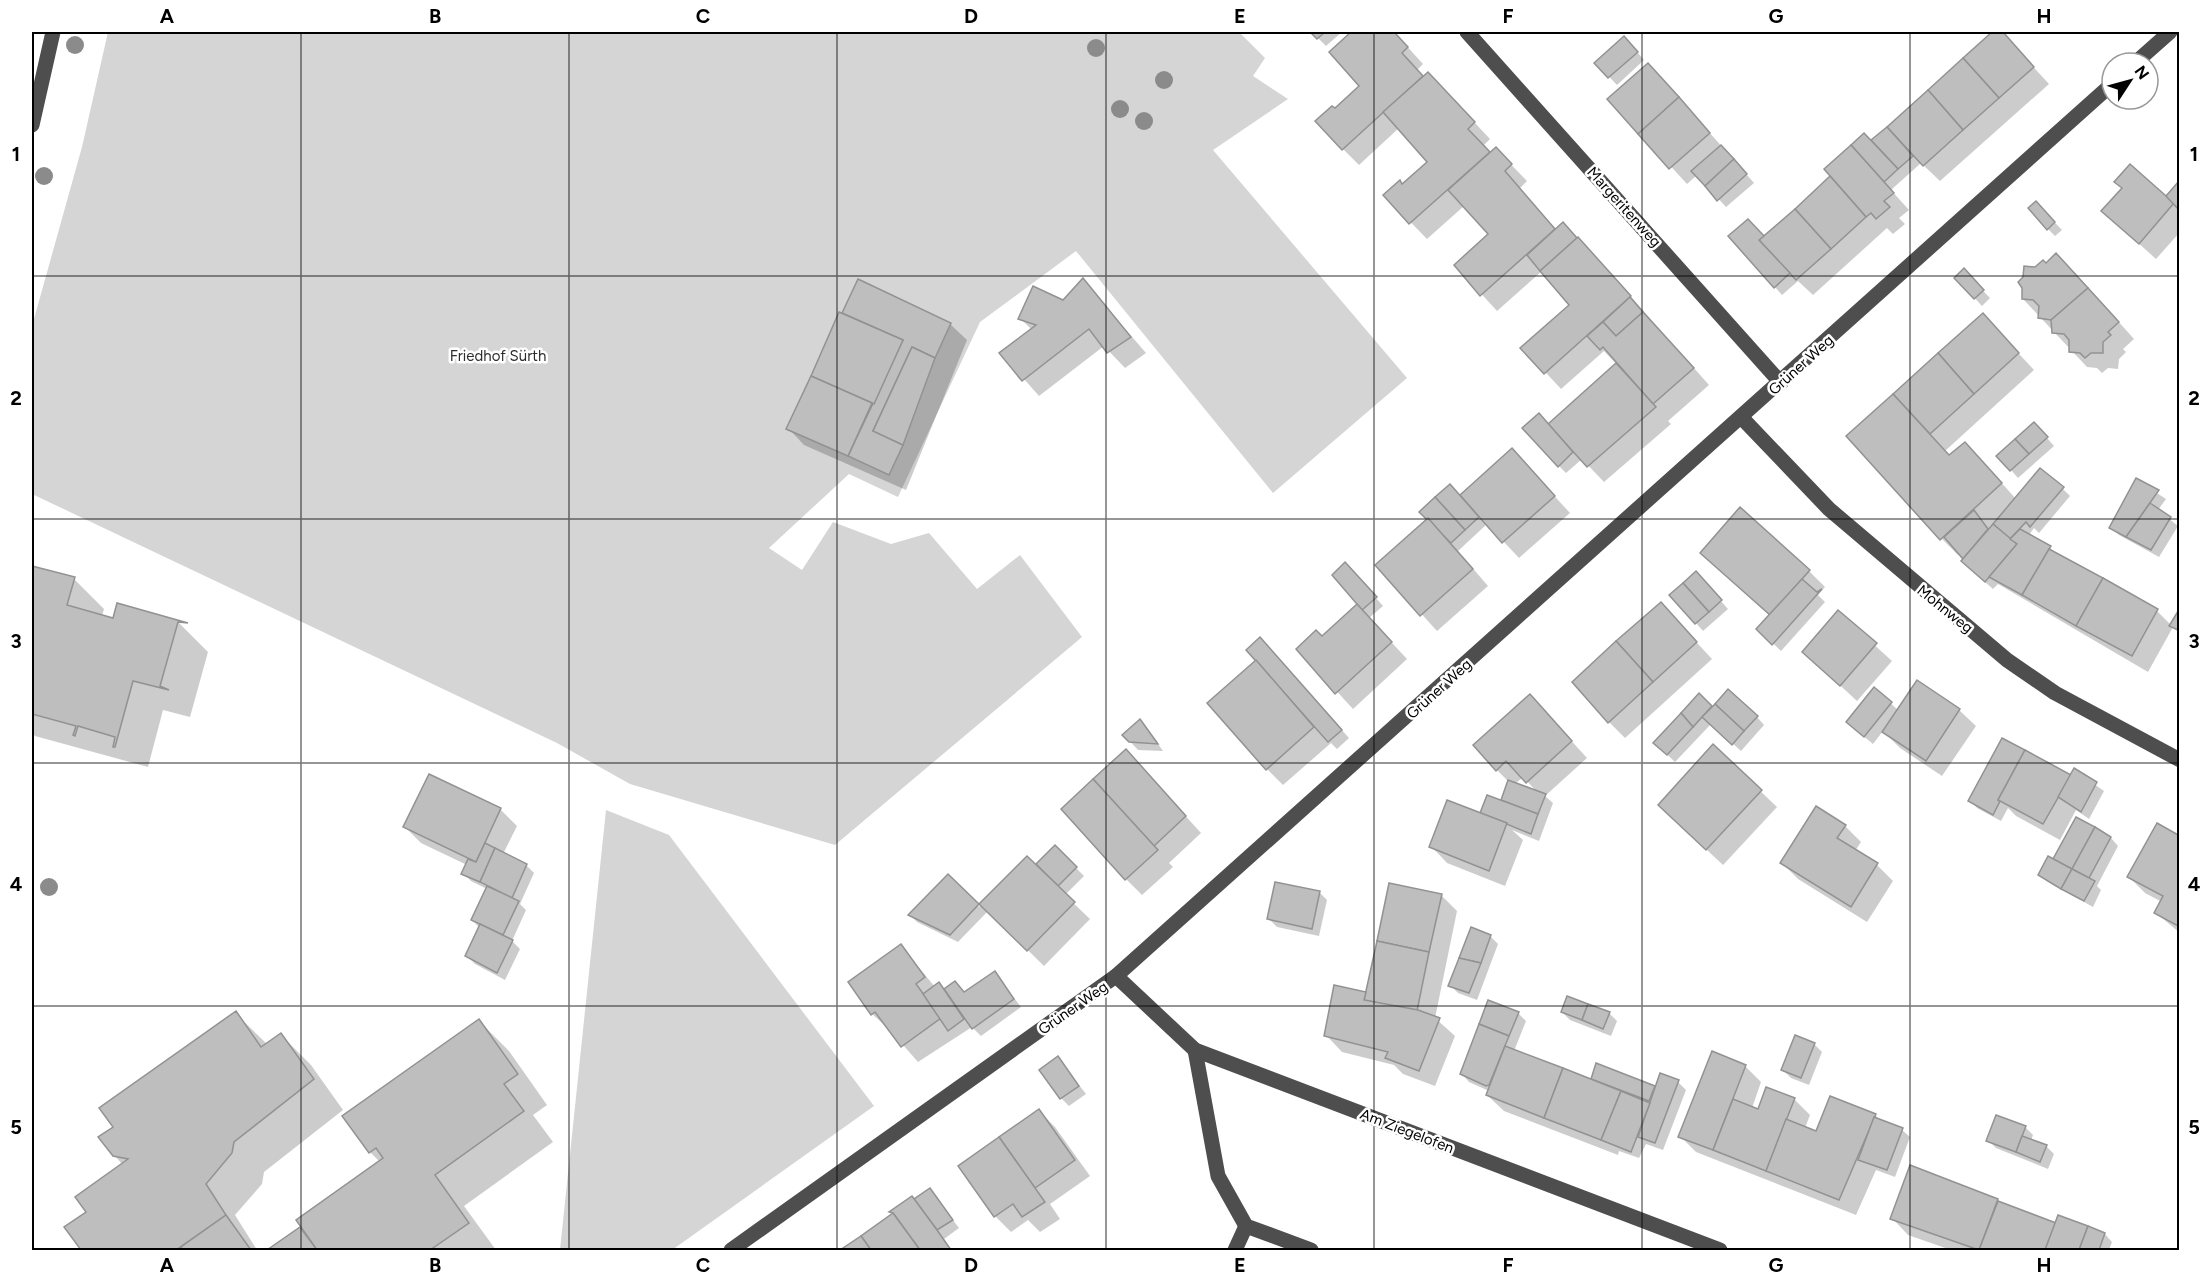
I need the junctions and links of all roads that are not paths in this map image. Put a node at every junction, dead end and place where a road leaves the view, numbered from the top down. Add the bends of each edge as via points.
1 (53, 32) edge
2 (1467, 32) edge
3 (2161, 34) edge
4 (2146, 51) edge
5 (2100, 95) edge
6 (32, 125) edge
7 (1781, 383) junction
8 (1742, 418) junction
9 (2180, 760) edge
10 (1116, 976) junction
11 (1195, 1050) junction
12 (1246, 1226) junction
13 (731, 1251) edge
14 (1235, 1251) edge
15 (1311, 1251) edge
16 (1720, 1251) edge

1 - 6 street
2 - 7 street, Margeritenweg
3 - 4 street
5 - 7 street, Grüner Weg
7 - 8 street, Grüner Weg
8 - 9 street, Mohnweg via 1829,509 2007,660 2055,693
8 - 10 street, Grüner Weg
10 - 11 street, Am Ziegelofen
10 - 13 street, Grüner Weg
11 - 12 street via 1218,1176
11 - 16 street, Am Ziegelofen
12 - 14 street
12 - 15 street

